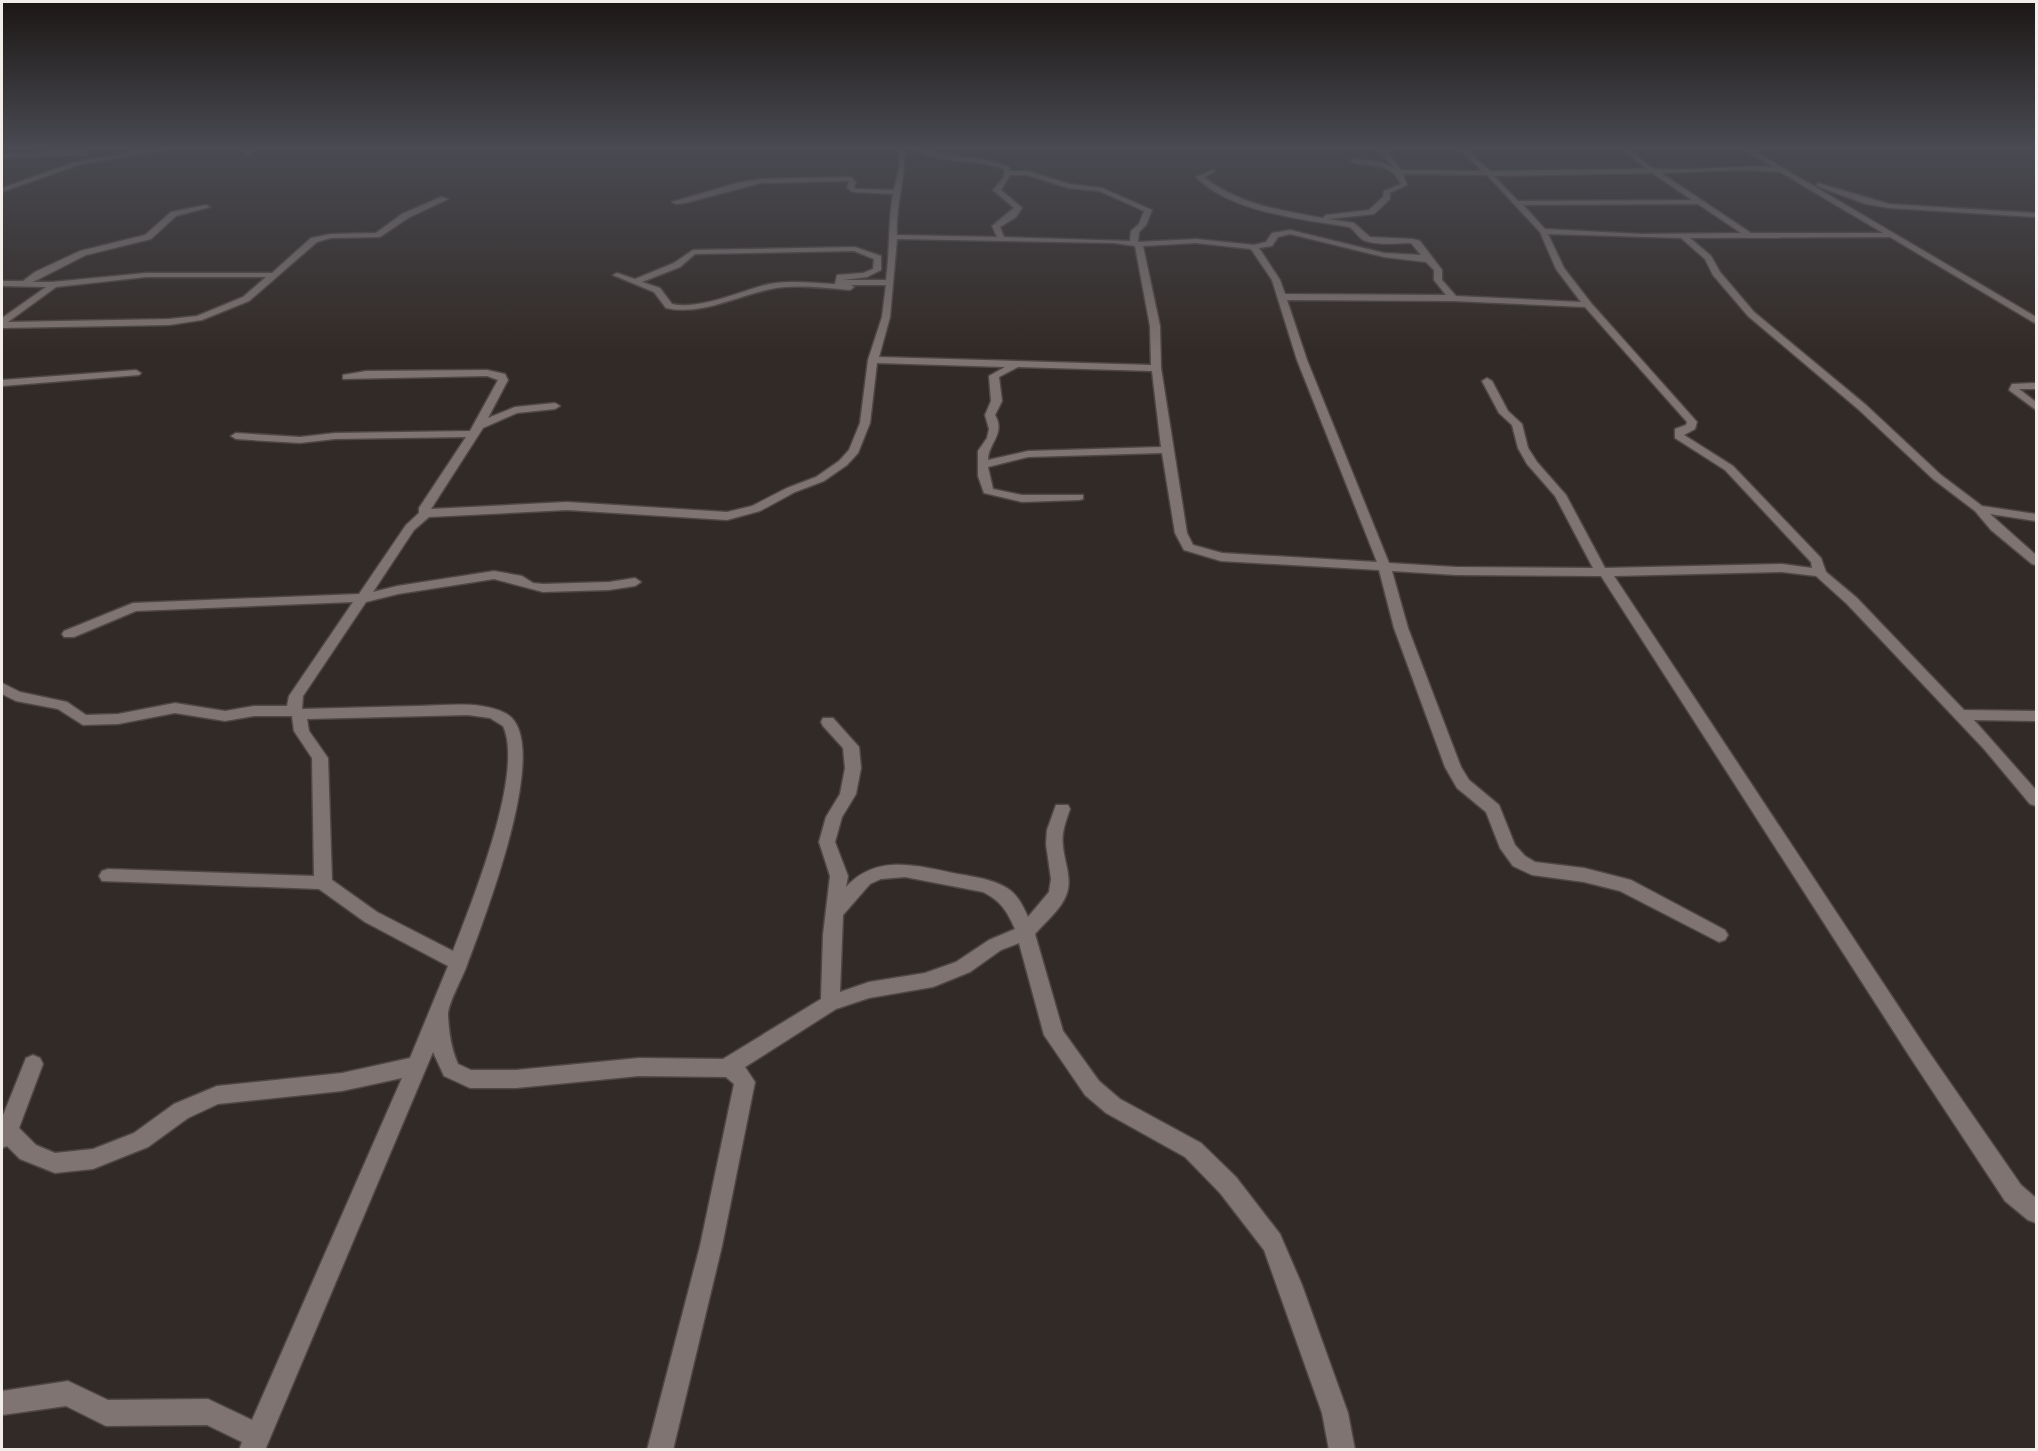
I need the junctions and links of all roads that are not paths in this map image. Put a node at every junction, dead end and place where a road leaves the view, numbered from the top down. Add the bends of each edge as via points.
1 (171, 217) edge
2 (404, 217) edge
3 (892, 217) edge
4 (1010, 217) edge
5 (1145, 217) edge
6 (1271, 217) edge
7 (1302, 217) edge
8 (1330, 217) edge
9 (1529, 217) edge
10 (1721, 217) edge
11 (1863, 217) edge
12 (1276, 219) dead end
13 (1315, 220) junction
14 (1543, 231) junction
15 (1275, 235) junction
16 (1895, 235) junction
17 (1683, 236) junction
18 (1750, 236) junction
19 (894, 237) junction
20 (1001, 238) junction
21 (1136, 243) junction
22 (1254, 247) junction
23 (1429, 260) junction
24 (273, 275) junction
25 (616, 275) dead end
26 (634, 282) junction
27 (2, 283) edge
28 (26, 283) junction
29 (870, 283) junction
30 (890, 283) junction
31 (52, 285) junction
32 (1280, 297) junction
33 (1453, 298) junction
34 (1588, 305) junction
35 (2037, 320) edge
36 (2, 324) edge
37 (873, 360) junction
38 (1018, 364) junction
39 (1156, 368) junction
40 (136, 374) dead end
41 (346, 377) dead end
42 (1487, 381) dead end
43 (2, 383) edge
44 (2037, 386) edge
45 (555, 406) dead end
46 (2037, 407) edge
47 (476, 430) junction
48 (236, 436) dead end
49 (1167, 450) junction
50 (983, 465) junction
51 (1079, 497) dead end
52 (1979, 509) junction
53 (426, 514) junction
54 (2037, 517) edge
55 (2037, 561) edge
56 (1385, 568) junction
57 (1603, 572) junction
58 (1820, 573) junction
59 (635, 582) dead end
60 (360, 599) junction
61 (69, 634) dead end
62 (2, 688) edge
63 (297, 712) junction
64 (1961, 715) junction
65 (2037, 716) edge
66 (828, 722) dead end
67 (2037, 800) edge
68 (1062, 808) dead end
69 (108, 876) dead end
70 (323, 883) junction
71 (835, 912) junction
72 (1025, 932) junction
73 (1719, 935) dead end
74 (459, 963) junction
75 (830, 1003) junction
76 (440, 1014) junction
77 (33, 1064) dead end
78 (417, 1066) junction
79 (726, 1068) junction
80 (4, 1135) edge
81 (2037, 1212) edge
82 (2, 1402) edge
83 (255, 1443) edge
84 (660, 1449) edge
85 (1342, 1449) edge

1 - 28 street via 148,237 83,253
2 - 24 street via 377,235 314,240
3 - 19 street
4 - 20 street via 996,226
5 - 21 street via 1136,231
6 - 12 street
7 - 13 street
8 - 13 street
9 - 14 street
10 - 18 street
11 - 16 street
13 - 15 street via 1275,227
13 - 23 street via 1358,228 1368,239 1413,241
14 - 17 street
14 - 34 street via 1560,269
15 - 22 street via 1269,244
15 - 23 street via 1303,234 1384,255
16 - 18 street
16 - 35 street
17 - 18 street
17 - 52 street via 1708,258 1751,314
19 - 20 street
19 - 30 street
20 - 21 street
21 - 22 street via 1196,241
21 - 39 street via 1155,326
22 - 32 street via 1276,280
23 - 33 street via 1438,270 1438,280
24 - 31 street via 146,275
24 - 36 street via 237,304 188,320
25 - 26 street
26 - 29 street via 657,291 669,306 679,308 779,286 844,288
26 - 29 street via 677,265 693,252 855,249 878,258 877,270 840,277 838,282
27 - 28 street
28 - 31 street
29 - 30 street
30 - 37 street via 886,317
31 - 36 street
32 - 33 street
32 - 56 street
33 - 34 street
34 - 58 street via 1692,422 1691,427 1679,431 1679,436 1729,468 1816,561
37 - 38 street
37 - 53 street via 865,423 854,451 832,472 743,514 567,506
38 - 39 street
38 - 50 street via 994,376 999,394 990,415 995,430 992,442 983,451
39 - 49 street
40 - 43 street
41 - 47 street via 487,373 502,376
42 - 57 street via 1504,413 1517,424 1533,464 1560,495
44 - 46 street via 2016,386 2014,390
45 - 47 street via 515,410
47 - 48 street via 300,440
47 - 53 street via 425,508
49 - 50 street via 1028,453
49 - 56 street via 1181,533 1188,547 1195,551 1221,557
50 - 51 street via 988,490 1001,496 1038,500
52 - 54 street
52 - 55 street
53 - 60 street via 410,528
56 - 57 street
56 - 73 street via 1401,628 1453,766 1463,784 1493,809 1508,848 1519,861 1532,868 1625,885
57 - 58 street via 1782,568
57 - 81 street via 2013,1193
58 - 64 street
59 - 60 street via 543,588 494,575
60 - 61 street via 164,603 133,607
60 - 63 street via 296,696
62 - 63 street via 16,696 62,705 83,720 101,721 175,708 225,716 254,711
63 - 70 street via 302,731 320,758
63 - 74 street via 468,710 493,713 507,720 515,746 514,788 482,900
64 - 65 street
64 - 67 street
66 - 71 street via 851,747 853,768 848,794 834,817 827,842 839,876
68 - 72 street via 1054,844 1060,879 1058,893
69 - 70 street
70 - 74 street via 365,914
71 - 72 street via 864,879 905,870 987,886 1001,893 1014,904
71 - 75 street
72 - 75 street via 995,945 963,967 926,981 869,990
72 - 85 street via 1054,1035 1092,1088 1113,1106 1193,1150 1228,1185 1272,1242 1335,1413
74 - 76 street
75 - 79 street
76 - 78 street
76 - 79 street via 441,1047 451,1071 470,1079 516,1079 639,1067
77 - 80 street
78 - 80 street via 342,1082 217,1095 181,1111 141,1140 93,1159 55,1163 28,1152
78 - 83 street
79 - 84 street via 737,1072 744,1082 711,1246
82 - 83 street via 68,1393 106,1413 208,1412

